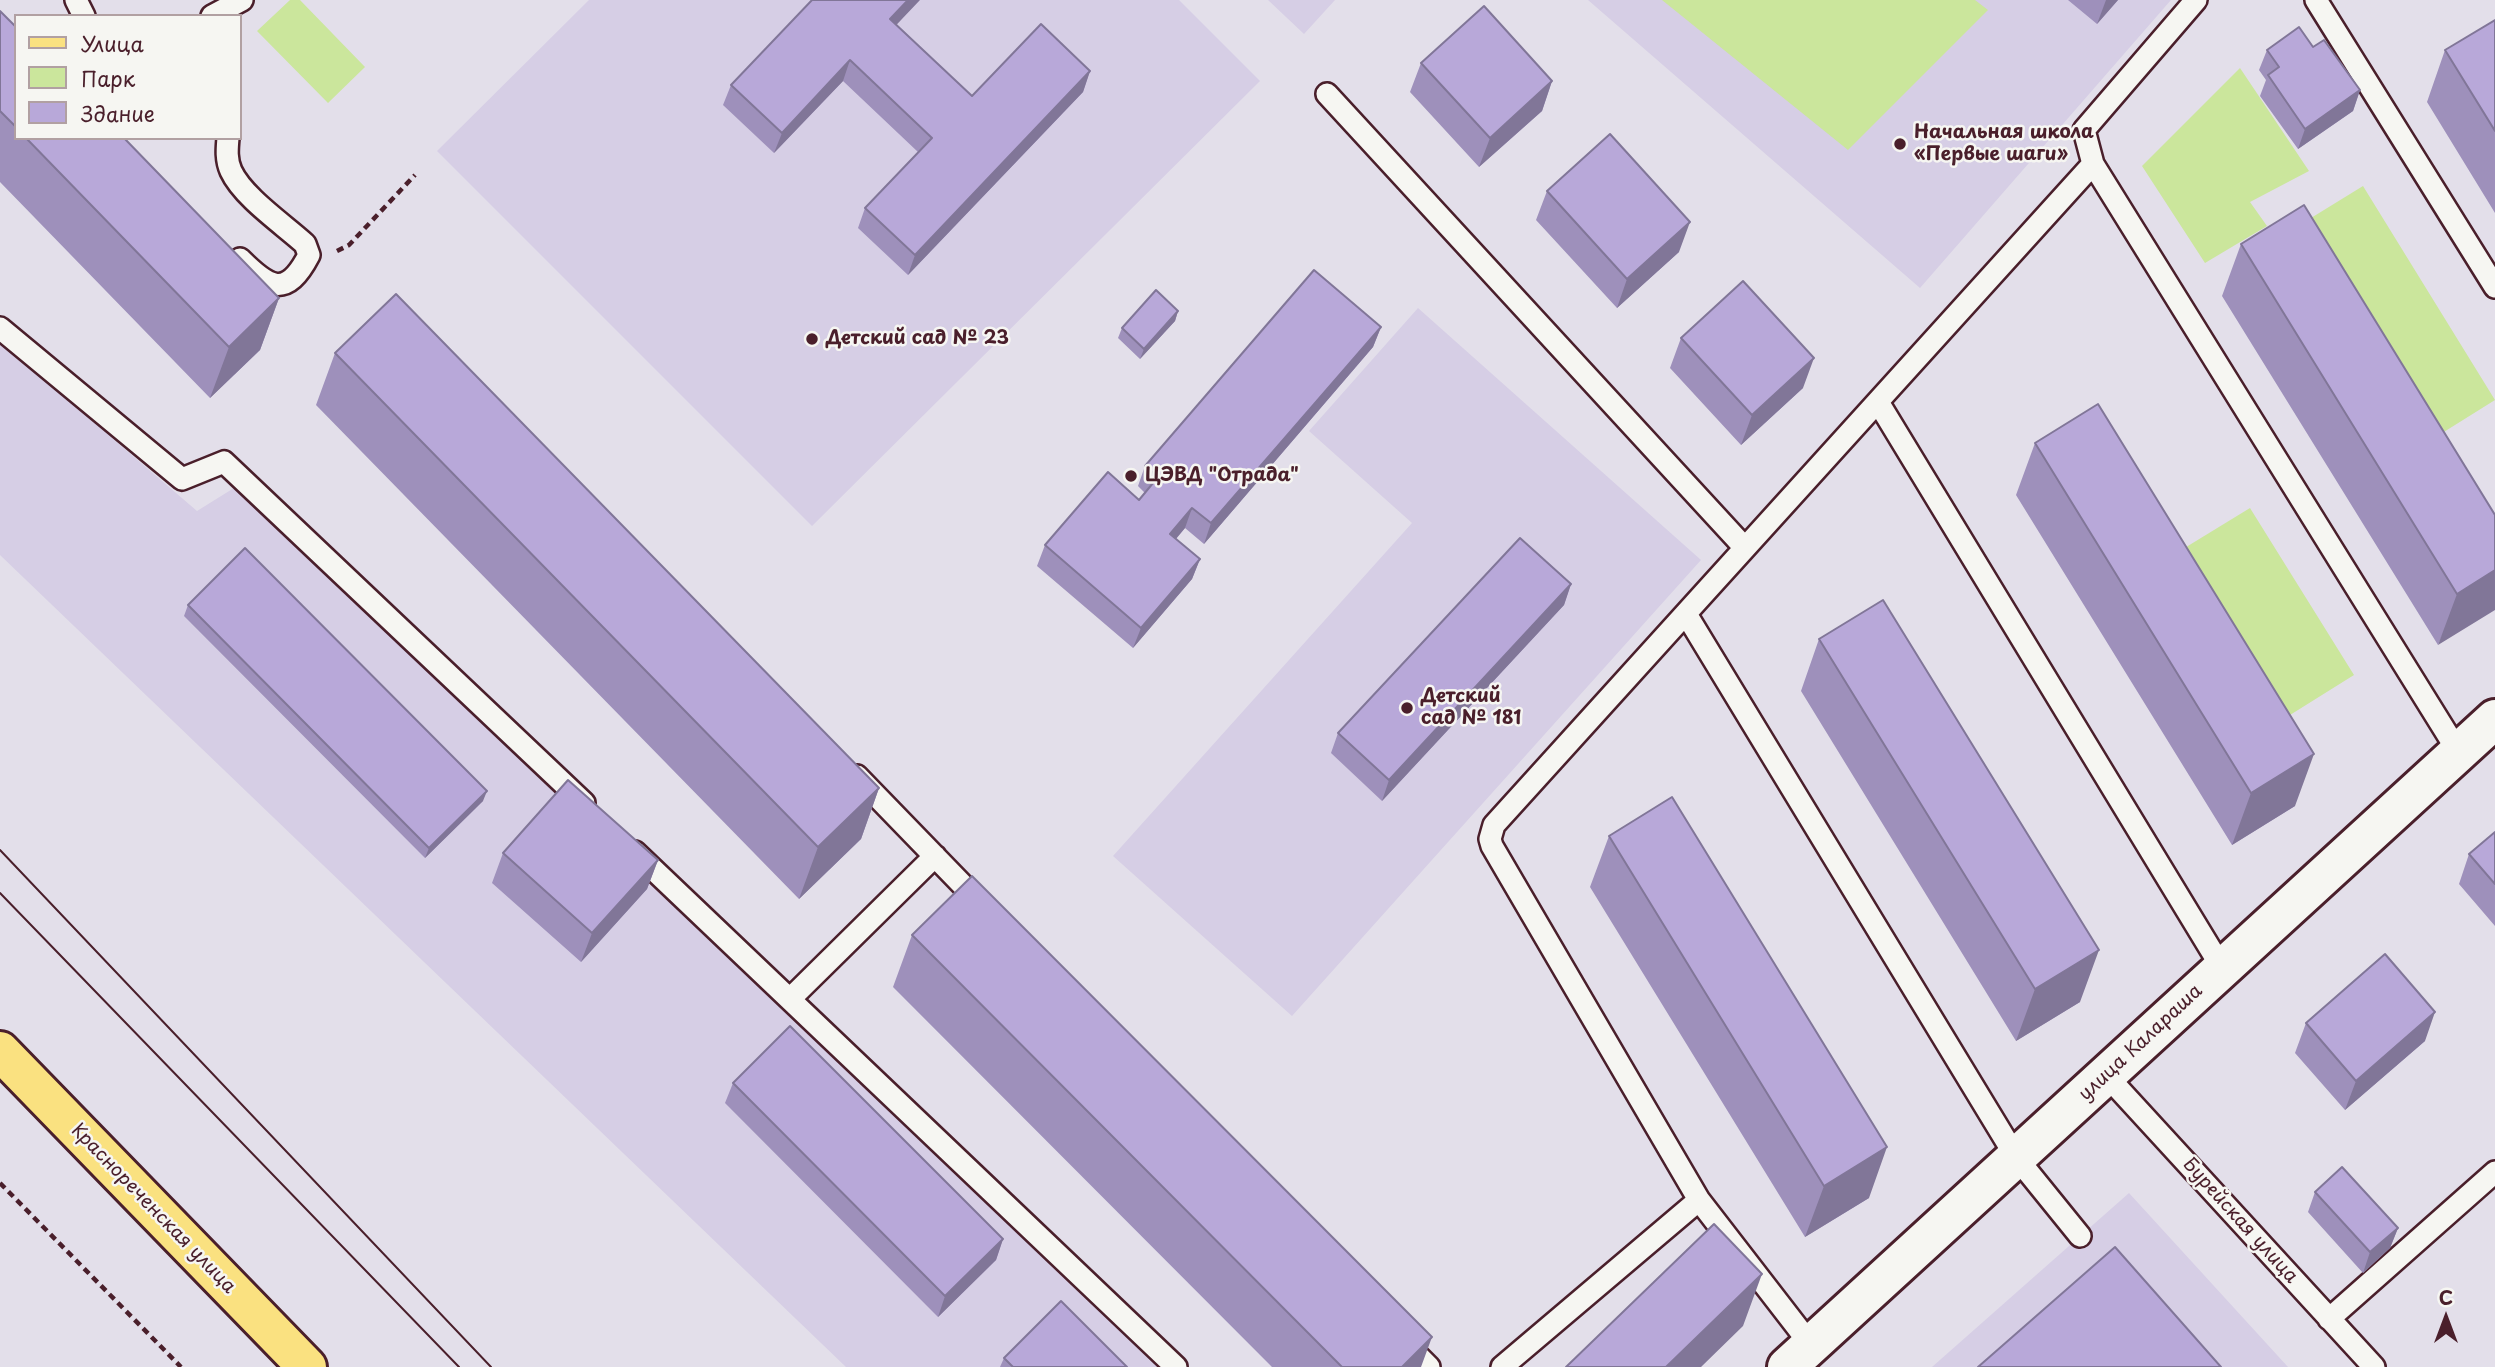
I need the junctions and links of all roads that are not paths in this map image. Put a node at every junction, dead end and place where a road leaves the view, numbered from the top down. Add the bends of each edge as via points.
1 (242, 0) edge
2 (2196, 0) edge
3 (2316, 0) edge
4 (216, 14) edge
5 (1326, 94) dead end
6 (228, 140) edge
7 (2093, 164) junction
8 (223, 242) edge
9 (2495, 288) edge
10 (0, 328) edge
11 (1878, 402) junction
12 (1745, 548) junction
13 (1686, 614) junction
14 (2495, 719) edge
15 (2459, 753) junction
16 (847, 766) edge
17 (598, 817) edge
18 (618, 836) edge
19 (934, 856) junction
20 (993, 916) edge
21 (2222, 968) junction
22 (790, 999) junction
23 (0, 1051) edge
24 (2106, 1075) junction
25 (2016, 1157) junction
26 (2495, 1172) edge
27 (1699, 1200) junction
28 (2080, 1236) dead end
29 (2329, 1319) junction
30 (1390, 1327) edge
31 (1799, 1356) edge
32 (307, 1367) edge
33 (1176, 1367) edge
34 (1429, 1367) edge
35 (1502, 1367) edge
36 (2374, 1367) edge

1 - 4 lane
2 - 7 lane via 2084,130
3 - 9 lane
5 - 12 lane
6 - 8 lane via 231,171 245,191 305,244 309,255 289,281 268,284
7 - 11 lane
7 - 15 lane
10 - 17 lane via 182,479 224,462
11 - 12 lane
11 - 21 lane
12 - 13 lane
13 - 25 lane
13 - 27 lane via 1494,825 1490,839
14 - 15 street, улица Калараша
15 - 21 street, улица Калараша
16 - 19 lane
18 - 22 lane
19 - 20 lane
19 - 22 lane
21 - 24 street, улица Калараша
22 - 33 lane
23 - 32 main road, Краснореченская улица
24 - 25 street, улица Калараша
24 - 29 lane, Бурейская улица
25 - 28 lane
25 - 31 street, улица Калараша
26 - 29 lane
27 - 31 lane
27 - 35 lane
29 - 36 lane, Бурейская улица
30 - 34 lane

